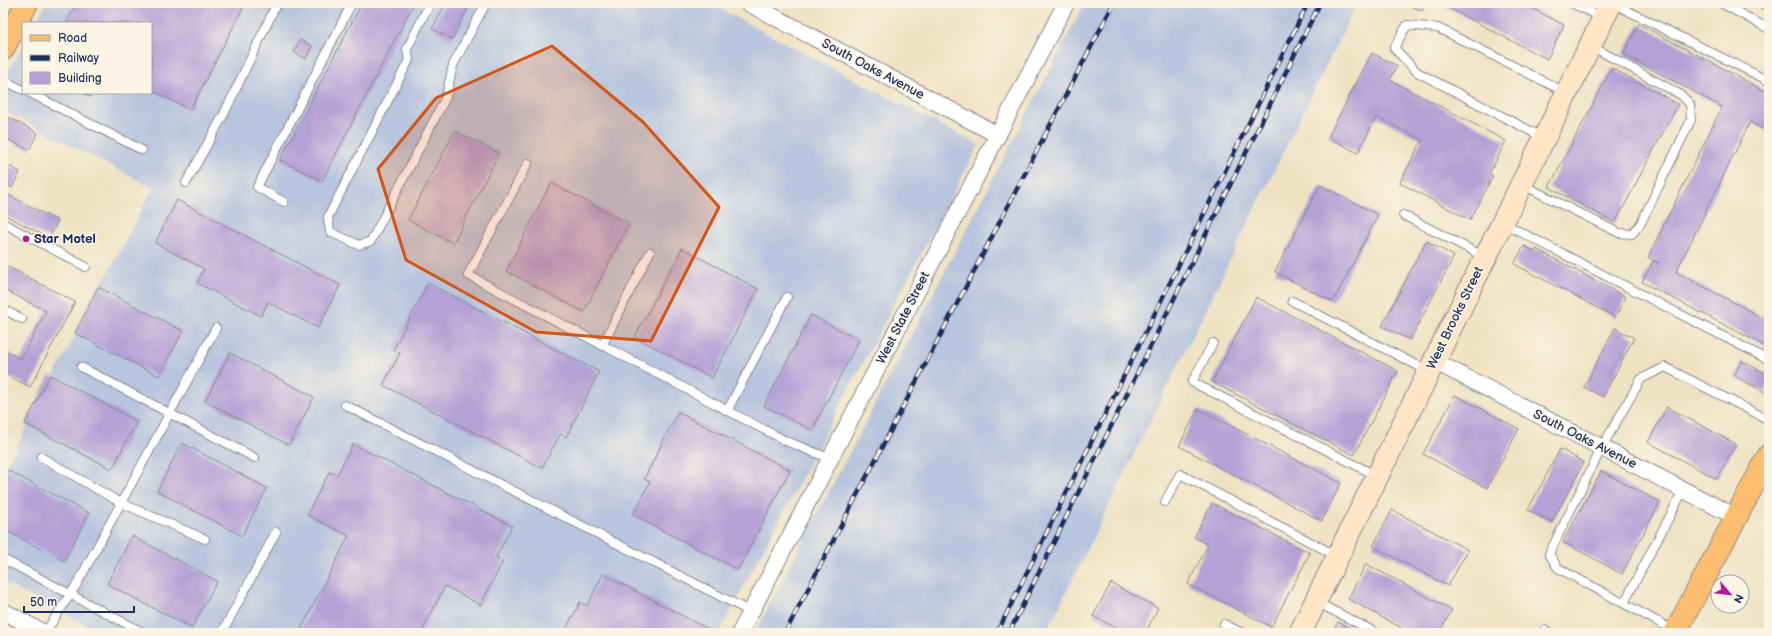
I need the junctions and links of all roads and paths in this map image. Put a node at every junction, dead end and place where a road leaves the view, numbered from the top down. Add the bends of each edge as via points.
1 (27, 3) edge
2 (276, 3) edge
3 (352, 3) edge
4 (430, 3) edge
5 (486, 3) edge
6 (748, 3) edge
7 (1066, 3) edge
8 (1571, 3) edge
9 (1721, 3) edge
10 (1609, 8) edge
11 (1769, 29) edge
12 (1590, 46) junction
13 (3, 49) edge
14 (3, 80) edge
15 (1769, 81) edge
16 (22, 90) edge
17 (1567, 93) junction
18 (32, 94) edge
19 (998, 135) junction
20 (1544, 138) junction
21 (142, 150) dead end
22 (528, 163) dead end
23 (186, 183) dead end
24 (1521, 185) junction
25 (284, 202) dead end
26 (1403, 215) dead end
27 (1503, 222) junction
28 (3, 223) edge
29 (650, 252) dead end
30 (1485, 257) junction
31 (86, 267) dead end
32 (787, 297) dead end
33 (1292, 302) dead end
34 (3, 309) edge
35 (22, 319) dead end
36 (216, 328) dead end
37 (1213, 343) dead end
38 (602, 346) junction
39 (1769, 360) edge
40 (1432, 366) junction
41 (81, 367) dead end
42 (345, 405) dead end
43 (727, 411) junction
44 (170, 413) junction
45 (1769, 420) edge
46 (1602, 447) junction
47 (1769, 455) edge
48 (41, 458) dead end
49 (255, 458) dead end
50 (831, 459) junction
51 (1377, 476) junction
52 (1684, 490) junction
53 (1165, 502) dead end
54 (122, 503) junction
55 (1736, 517) junction
56 (276, 532) dead end
57 (205, 539) dead end
58 (1338, 556) junction
59 (3, 559) edge
60 (71, 594) junction
61 (1316, 602) junction
62 (1624, 603) junction
63 (3, 611) edge
64 (751, 612) junction
65 (1224, 624) dead end
66 (1676, 632) edge
67 (45, 633) edge
68 (144, 633) edge
69 (222, 633) edge
70 (740, 633) edge
71 (1242, 633) edge
72 (1300, 633) edge
73 (1377, 633) edge

1 - 13 main road
2 - 23 lane via 224,114
3 - 25 lane via 257,187
4 - 5 lane via 407,49 409,60 328,217 330,232 359,245 371,241 446,97 453,65
6 - 19 street, South Oaks Avenue
7 - 19 street, West State Street
8 - 10 lane
9 - 11 lane
10 - 12 street, West Brooks Street
10 - 15 lane
12 - 17 street, West Brooks Street
12 - 24 lane via 1682,95 1690,104 1691,120 1641,223 1632,234 1619,233
14 - 16 lane
17 - 20 street, West Brooks Street
17 - 20 lane via 1438,28 1407,25 1394,48 1417,72
18 - 21 lane
19 - 50 street, West State Street
20 - 24 street, West Brooks Street
22 - 38 lane via 468,275
24 - 27 street, West Brooks Street
26 - 30 lane
27 - 30 street, West Brooks Street
27 - 39 lane
28 - 31 lane
29 - 38 lane
30 - 40 street, West Brooks Street
32 - 43 lane
33 - 40 lane
34 - 35 lane
36 - 44 lane
37 - 51 lane via 1192,382
38 - 43 lane
40 - 46 street, South Oaks Avenue
40 - 51 street, West Brooks Street
41 - 44 lane
42 - 64 lane
43 - 50 lane via 786,441
44 - 49 lane
44 - 54 lane
45 - 46 lane via 1665,367 1641,379
46 - 52 street, South Oaks Avenue
46 - 62 lane via 1549,554 1558,568
47 - 55 main road
48 - 54 lane
50 - 64 street, West State Street
51 - 58 street, West Brooks Street
52 - 55 street, South Oaks Avenue
52 - 62 lane
53 - 58 lane via 1180,474
54 - 57 lane
54 - 60 lane
55 - 66 main road
56 - 69 lane
58 - 61 street, West Brooks Street
59 - 60 lane
60 - 67 lane
60 - 68 lane
61 - 72 street, West Brooks Street
61 - 73 lane
62 - 66 lane
63 - 67 street
64 - 70 street, West State Street
65 - 71 lane

